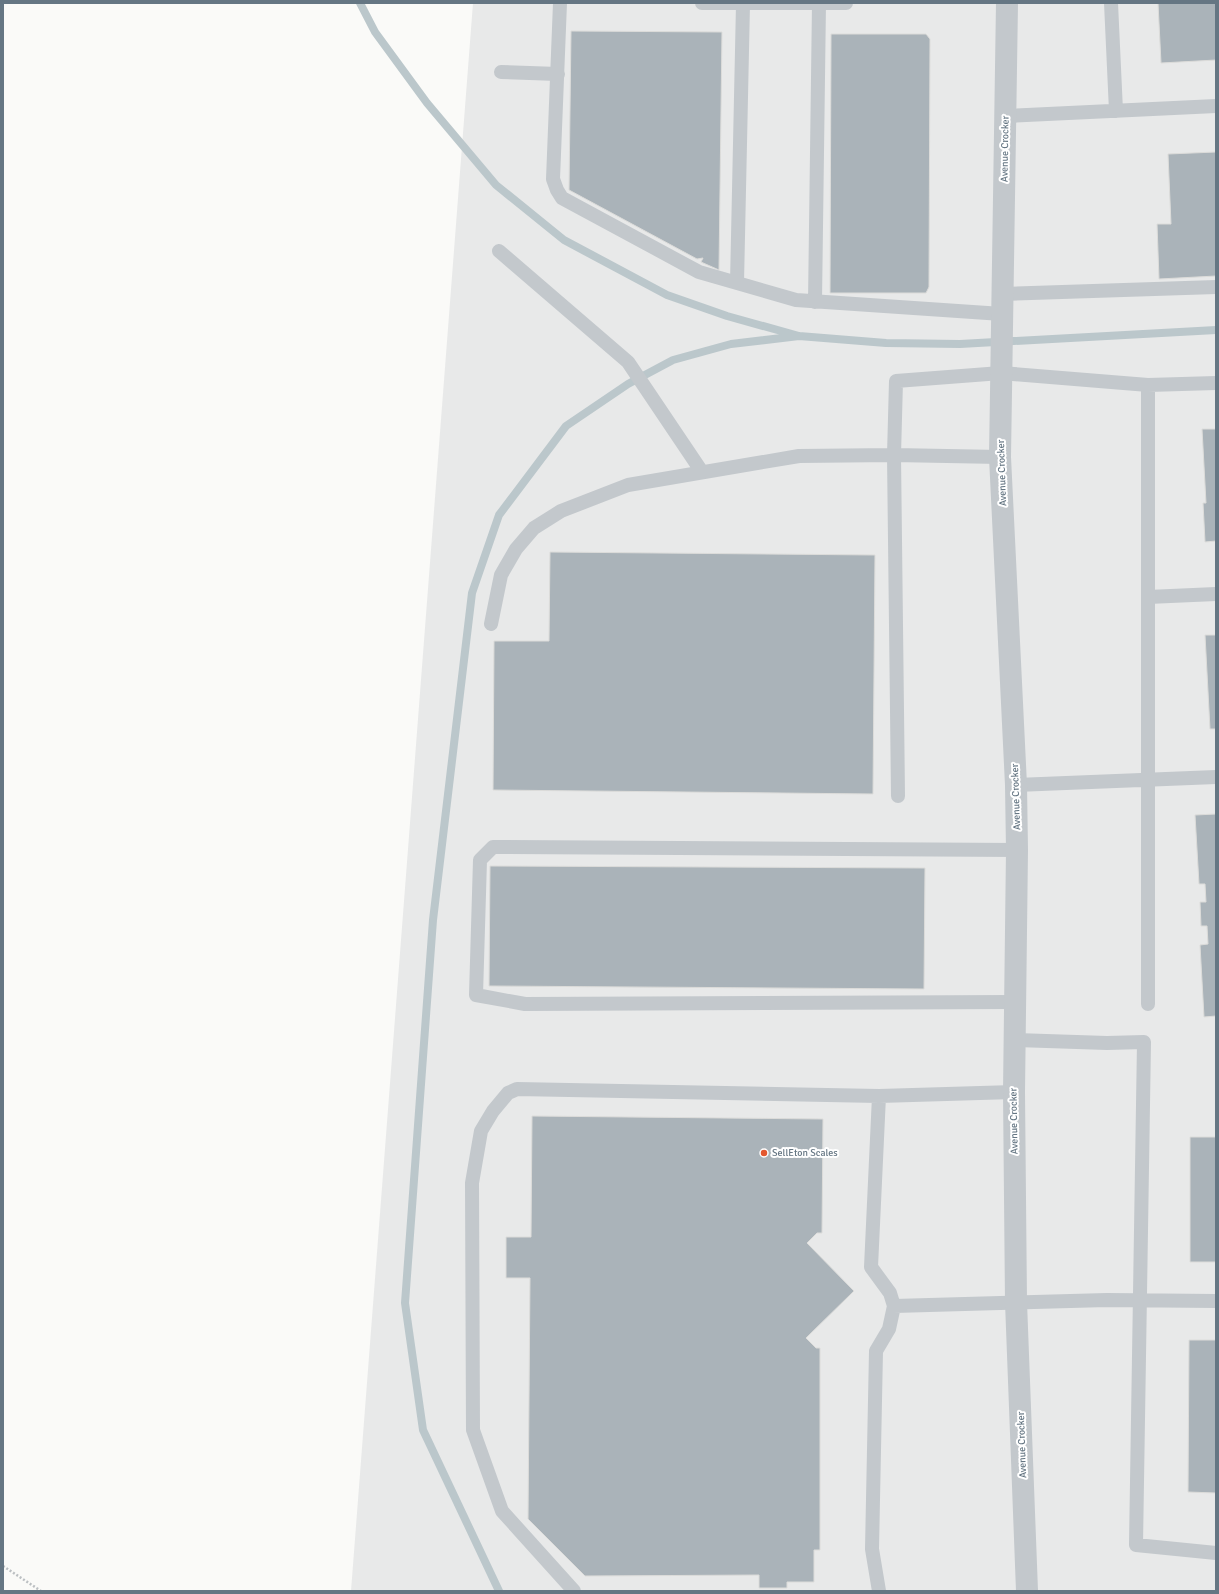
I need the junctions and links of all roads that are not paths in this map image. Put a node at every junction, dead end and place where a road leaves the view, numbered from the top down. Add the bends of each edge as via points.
1 (560, 3) edge
2 (702, 3) edge
3 (818, 3) edge
4 (846, 3) edge
5 (1007, 3) edge
6 (1111, 3) edge
7 (743, 4) junction
8 (500, 72) dead end
9 (558, 74) junction
10 (1216, 106) edge
11 (1116, 111) junction
12 (1006, 116) junction
13 (499, 251) dead end
14 (737, 283) junction
15 (1216, 287) edge
16 (815, 302) junction
17 (1002, 304) junction
18 (1002, 373) junction
19 (1216, 383) edge
20 (1148, 386) junction
21 (894, 455) junction
22 (1000, 457) junction
23 (702, 472) junction
24 (1216, 594) edge
25 (1148, 598) junction
26 (491, 624) dead end
27 (1216, 777) edge
28 (1148, 781) junction
29 (1016, 785) junction
30 (898, 796) dead end
31 (1017, 850) junction
32 (1014, 1002) junction
33 (1148, 1004) dead end
34 (1014, 1040) junction
35 (1014, 1092) junction
36 (879, 1096) junction
37 (1140, 1300) junction
38 (1216, 1301) edge
39 (1016, 1302) junction
40 (894, 1306) junction
41 (1216, 1553) edge
42 (574, 1591) edge
43 (879, 1591) edge
44 (1027, 1591) edge

1 - 9 lane
2 - 7 lane
3 - 4 lane
3 - 7 lane
3 - 16 lane
5 - 12 street, Avenue Crocker
6 - 11 lane
7 - 14 lane
8 - 9 lane
9 - 14 lane via 554,179 556,190 562,198 698,272
10 - 11 lane
11 - 12 lane
12 - 17 street, Avenue Crocker
13 - 23 lane via 628,362
14 - 16 lane via 796,300
15 - 17 lane
16 - 17 lane
17 - 18 street, Avenue Crocker
18 - 20 lane
18 - 21 lane via 896,381
18 - 22 street, Avenue Crocker
19 - 20 lane
20 - 25 lane
21 - 22 lane
21 - 23 lane via 799,456
21 - 30 lane
22 - 29 street, Avenue Crocker
23 - 26 lane via 628,485 561,511 534,528 516,549 501,575
24 - 25 lane
25 - 28 lane
27 - 28 lane
28 - 29 lane
28 - 33 lane
29 - 31 street, Avenue Crocker
31 - 32 street, Avenue Crocker
31 - 32 lane via 493,848 480,860 476,995 525,1004
32 - 34 street, Avenue Crocker
34 - 35 street, Avenue Crocker
34 - 37 lane via 1144,1042
35 - 36 lane
35 - 39 street, Avenue Crocker
36 - 40 lane via 871,1267 890,1293
36 - 42 lane via 517,1089 508,1093 493,1111 481,1131 472,1183 473,1430 502,1510
37 - 38 lane
37 - 39 lane
37 - 41 lane via 1136,1545
39 - 40 lane
39 - 44 street, Avenue Crocker
40 - 43 lane via 889,1329 876,1351 872,1549

